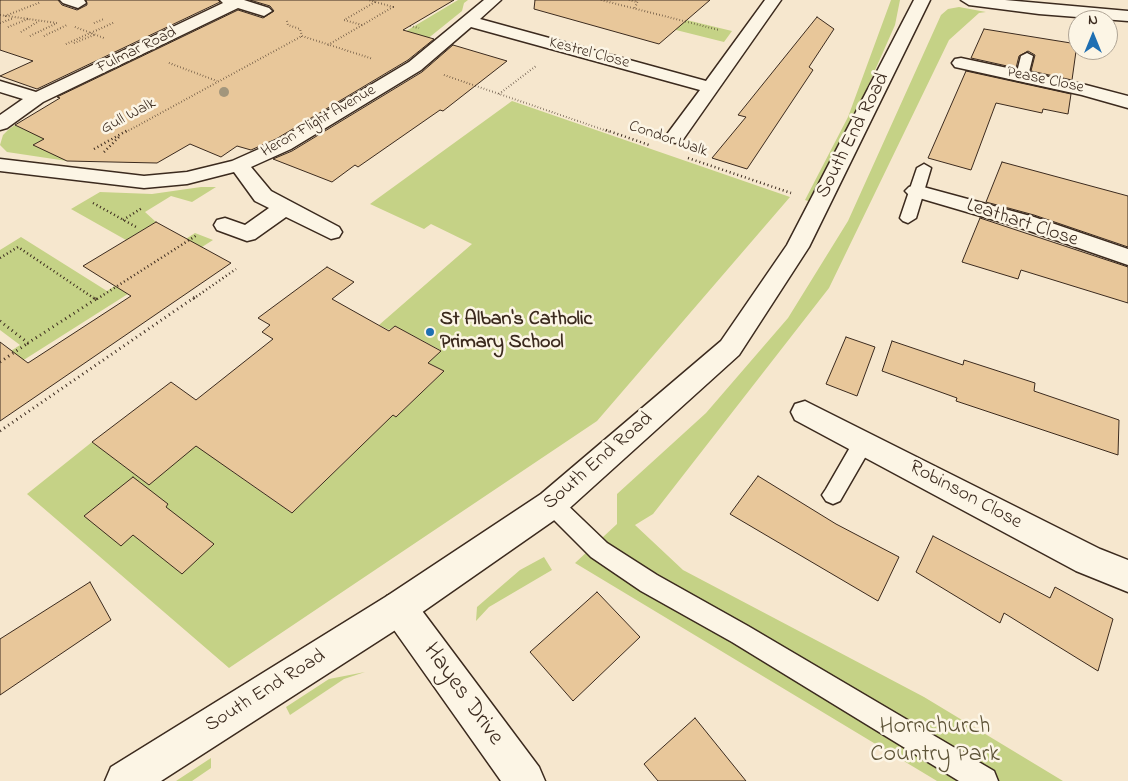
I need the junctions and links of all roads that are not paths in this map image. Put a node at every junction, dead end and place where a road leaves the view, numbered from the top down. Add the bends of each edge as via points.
1 (493, 0) edge
2 (773, 0) edge
3 (922, 0) edge
4 (969, 0) edge
5 (1020, 0) edge
6 (232, 1) edge
7 (1060, 9) junction
8 (264, 11) dead end
9 (1128, 16) edge
10 (468, 21) junction
11 (1027, 56) dead end
12 (960, 63) dead end
13 (1022, 76) junction
14 (0, 86) edge
15 (710, 87) junction
16 (37, 98) junction
17 (1128, 102) edge
18 (0, 124) edge
19 (675, 137) dead end
20 (0, 165) edge
21 (239, 166) junction
22 (924, 168) dead end
23 (916, 191) junction
24 (285, 208) junction
25 (908, 218) dead end
26 (224, 225) dead end
27 (330, 232) dead end
28 (1128, 257) edge
29 (805, 412) dead end
30 (863, 443) junction
31 (833, 495) dead end
32 (552, 504) junction
33 (1128, 576) edge
34 (399, 608) junction
35 (126, 781) edge
36 (525, 781) edge
37 (984, 781) edge

1 - 10 street, Heron Flight Avenue
2 - 15 street
3 - 32 street, South End Road via 816,213 783,272 730,348
4 - 7 street
5 - 7 street
6 - 8 street, Fulmar Road
6 - 16 street, Fulmar Road
7 - 9 street
10 - 15 street, Kestrel Close
10 - 21 street, Heron Flight Avenue via 411,68 284,145
11 - 13 lane
12 - 13 street, Pease Close
13 - 17 street, Pease Close
14 - 16 street
15 - 19 street
16 - 18 street, Fulmar Road
20 - 21 street, Heron Flight Avenue via 144,182 186,178
21 - 24 street via 263,196
22 - 23 lane
23 - 25 lane
23 - 28 street, Leathart Close via 1026,222
24 - 26 street via 246,234
24 - 27 street
29 - 30 street, Robinson Close
30 - 31 lane
30 - 33 street, Robinson Close via 1088,560
32 - 34 street, South End Road
32 - 37 lane via 599,550 649,583
34 - 35 street, South End Road
34 - 36 street, Hayes Drive

